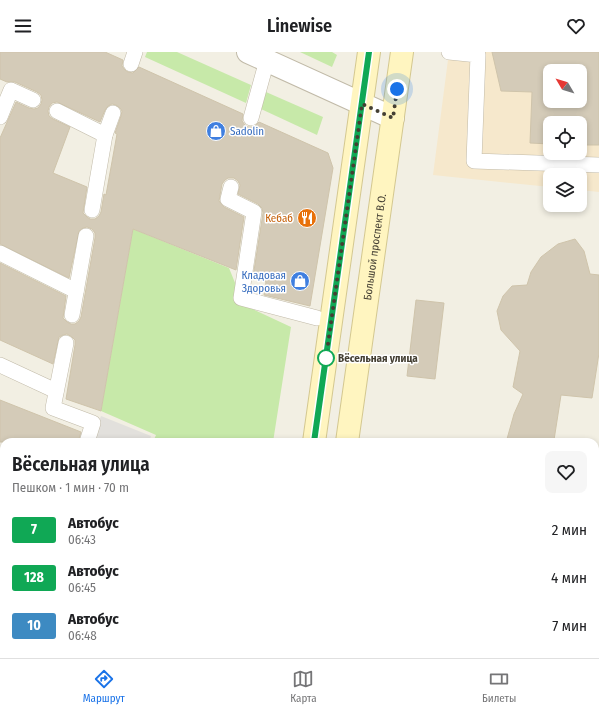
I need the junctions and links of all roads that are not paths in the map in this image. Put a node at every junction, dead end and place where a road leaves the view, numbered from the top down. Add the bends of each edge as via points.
1 (369, 52) edge
2 (402, 52) edge
3 (449, 52) edge
4 (258, 56) edge
5 (33, 100) dead end
6 (362, 104) junction
7 (57, 112) dead end
8 (113, 113) dead end
9 (0, 118) edge
10 (251, 118) dead end
11 (393, 118) junction
12 (105, 135) junction
13 (599, 165) edge
14 (231, 186) dead end
15 (92, 210) dead end
16 (86, 236) dead end
17 (0, 253) edge
18 (76, 291) junction
19 (72, 315) dead end
20 (317, 318) dead end
21 (66, 343) dead end
22 (0, 365) edge
23 (56, 391) junction
24 (88, 438) edge
25 (315, 438) edge
26 (348, 438) edge

1 - 6 main road
2 - 11 main road, Большой проспект В.О.
3 - 13 lane via 478,55 474,161
4 - 6 street
4 - 10 lane
5 - 9 lane via 11,90
6 - 11 street
6 - 25 main road
7 - 12 lane
8 - 12 lane
11 - 26 main road, Большой проспект В.О.
12 - 15 lane
14 - 20 lane via 228,199 254,212 241,298
16 - 18 lane
17 - 18 lane
18 - 19 lane
21 - 23 lane
22 - 23 lane
23 - 24 lane via 53,408 93,423

